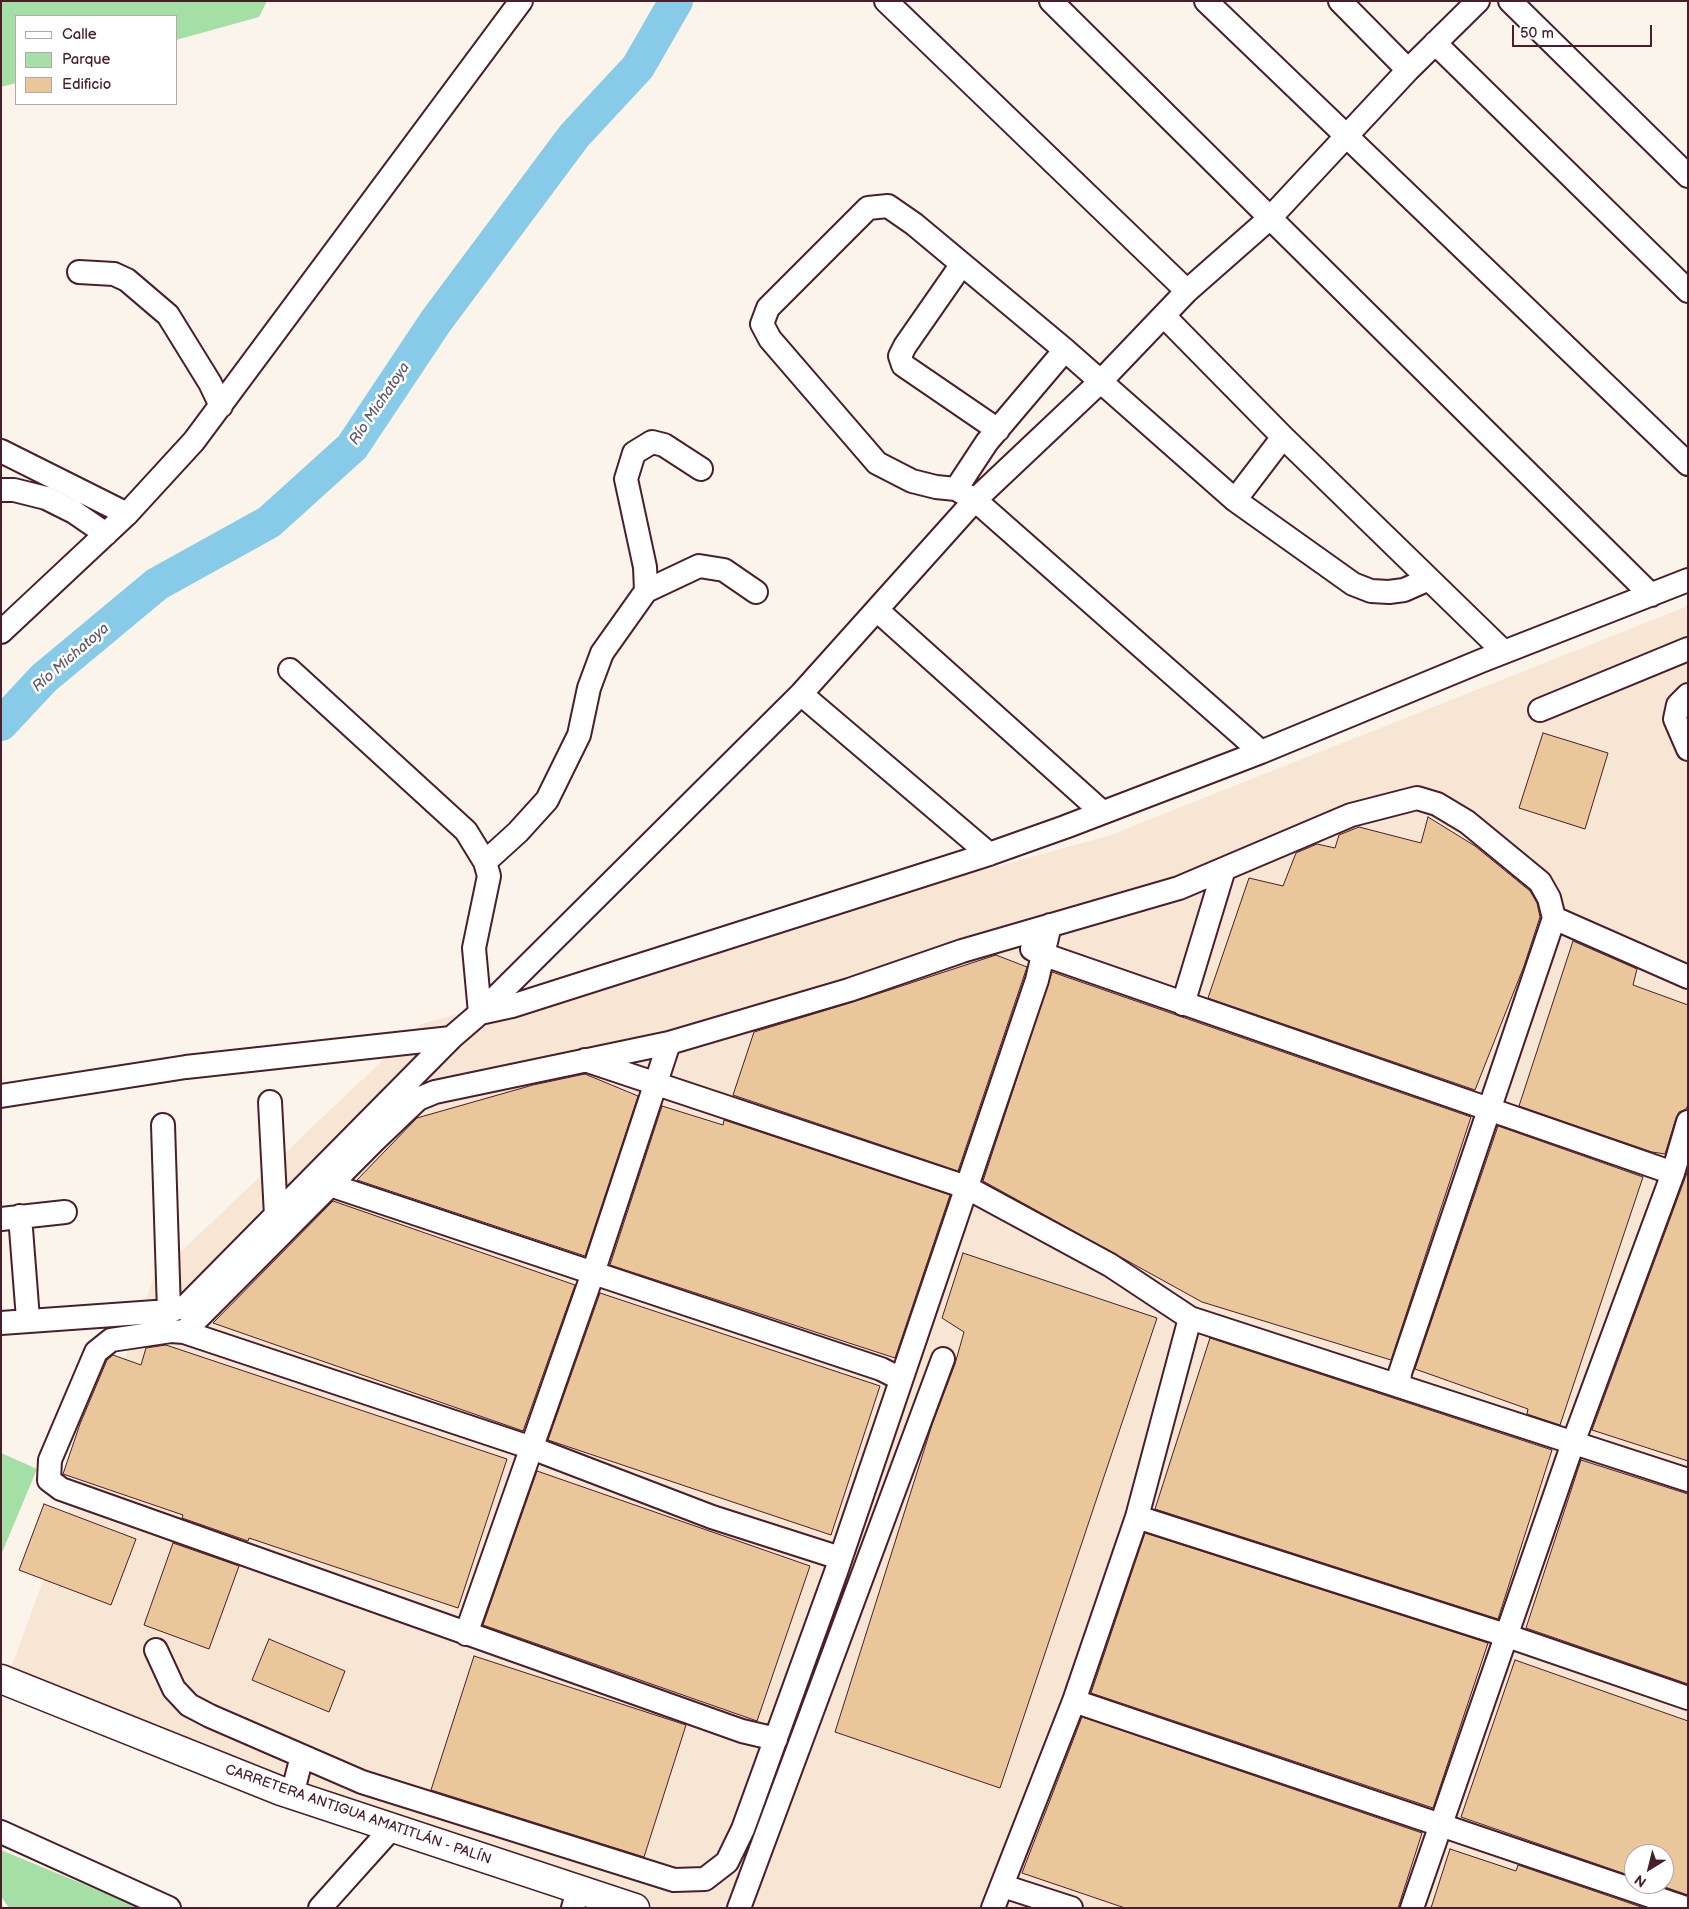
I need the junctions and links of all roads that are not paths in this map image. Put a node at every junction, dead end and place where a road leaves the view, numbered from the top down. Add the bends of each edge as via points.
1 (521, 1) edge
2 (886, 1) edge
3 (1051, 1) edge
4 (1206, 1) edge
5 (1340, 1) edge
6 (1510, 1) edge
7 (1466, 5) edge
8 (1435, 43) junction
9 (1408, 70) junction
10 (1347, 136) junction
11 (1688, 176) edge
12 (1270, 218) junction
13 (962, 264) junction
14 (79, 272) dead end
15 (1187, 291) junction
16 (1688, 292) edge
17 (1164, 316) junction
18 (1064, 350) junction
19 (1101, 381) junction
20 (221, 406) junction
21 (998, 430) junction
22 (1283, 437) junction
23 (1, 451) edge
24 (1688, 464) edge
25 (701, 469) dead end
26 (956, 488) junction
27 (1, 490) edge
28 (975, 500) junction
29 (1235, 500) junction
30 (127, 514) junction
31 (106, 534) junction
32 (1429, 579) junction
33 (1688, 580) edge
34 (646, 592) junction
35 (756, 592) dead end
36 (1651, 595) junction
37 (877, 610) junction
38 (1, 632) edge
39 (1688, 649) edge
40 (1504, 652) junction
41 (290, 670) dead end
42 (801, 694) junction
43 (1688, 695) edge
44 (1540, 710) dead end
45 (1688, 750) edge
46 (1261, 752) junction
47 (1102, 812) junction
48 (989, 854) junction
49 (484, 862) junction
50 (1224, 869) junction
51 (1554, 918) junction
52 (1050, 925) junction
53 (1009, 937) junction
54 (1045, 955) junction
55 (1688, 977) edge
56 (1183, 1004) junction
57 (480, 1013) junction
58 (451, 1038) junction
59 (669, 1043) junction
60 (584, 1060) junction
61 (655, 1085) junction
62 (1, 1096) edge
63 (270, 1102) dead end
64 (1490, 1110) junction
65 (1688, 1122) edge
66 (163, 1126) dead end
67 (1673, 1173) junction
68 (330, 1185) junction
69 (966, 1188) junction
70 (65, 1212) dead end
71 (276, 1216) junction
72 (10, 1217) edge
73 (593, 1273) junction
74 (169, 1311) junction
75 (1190, 1318) junction
76 (28, 1319) junction
77 (1, 1323) edge
78 (184, 1332) junction
79 (943, 1359) dead end
80 (901, 1379) junction
81 (1399, 1386) junction
82 (1573, 1443) junction
83 (532, 1448) junction
84 (1688, 1480) edge
85 (1137, 1517) junction
86 (840, 1558) junction
87 (466, 1634) junction
88 (1506, 1635) junction
89 (156, 1650) dead end
90 (3, 1684) edge
91 (1688, 1698) edge
92 (1074, 1701) junction
93 (776, 1739) junction
94 (302, 1756) junction
95 (292, 1795) junction
96 (1441, 1824) junction
97 (391, 1829) junction
98 (1, 1832) edge
99 (1002, 1886) junction
100 (576, 1899) edge
101 (169, 1908) edge
102 (320, 1908) edge
103 (635, 1908) edge
104 (739, 1908) edge
105 (993, 1908) edge
106 (1071, 1908) edge
107 (1412, 1908) edge
108 (1686, 1908) edge

1 - 20 street
2 - 15 street
3 - 12 street
4 - 10 street
5 - 9 street
6 - 11 street
7 - 8 street
8 - 9 street
8 - 16 street
9 - 10 street
10 - 12 street
10 - 24 street
12 - 15 street
12 - 36 street
13 - 18 street
13 - 21 street via 900,356 903,365
13 - 26 street via 888,206 868,208 768,308 762,324 784,357 877,463 912,481
14 - 20 street via 114,274 127,280 168,315
15 - 17 street
17 - 19 street
17 - 22 street
18 - 19 street
18 - 21 street
19 - 28 street
19 - 29 street
20 - 30 street via 194,441
21 - 26 street
22 - 29 street
22 - 32 street
23 - 30 street
25 - 34 street via 664,445 652,442 634,453 626,479 645,567
26 - 28 street
27 - 31 street via 46,498
28 - 37 street
28 - 46 street
29 - 32 street via 1352,584 1371,591 1388,592 1404,590
30 - 31 street
31 - 38 street
32 - 40 street
33 - 36 street
34 - 35 street via 699,566 724,570
34 - 49 street via 602,653 589,688 579,736 547,800
36 - 40 street
37 - 42 street
37 - 47 street
39 - 44 street
40 - 46 street
41 - 49 street via 466,831
42 - 48 street
42 - 57 street
43 - 45 street via 1678,705 1675,719
46 - 47 street
47 - 48 street
48 - 57 street via 512,1006
49 - 57 street via 490,876 474,948
50 - 51 street via 1351,816 1417,798 1437,804 1467,822 1540,882 1549,898
50 - 52 street via 1179,888
50 - 56 street
51 - 55 street
51 - 64 street
52 - 53 street
52 - 54 street
53 - 54 street
53 - 59 street via 849,990
54 - 56 street
54 - 69 street
56 - 64 street
57 - 58 street
58 - 62 street via 186,1067
58 - 71 street
59 - 60 street
59 - 61 street
60 - 61 street
60 - 68 street via 434,1092 418,1099
61 - 69 street
61 - 73 street
63 - 71 street
64 - 67 street
64 - 81 street via 1400,1373
65 - 67 street
66 - 74 street
67 - 82 street
68 - 73 street
68 - 78 street
69 - 75 street via 1110,1265
69 - 80 street
70 - 72 street
71 - 74 street via 186,1306
72 - 76 street
73 - 80 street via 881,1369
73 - 83 street
74 - 76 street
75 - 81 street
75 - 85 street
76 - 77 street
78 - 83 street
78 - 87 street via 111,1340 96,1352 50,1460 49,1480 60,1489
79 - 104 street
80 - 86 street
81 - 82 street
82 - 84 street
82 - 88 street
83 - 86 street via 712,1518
83 - 87 street
85 - 88 street
85 - 92 street
86 - 93 street
87 - 93 street via 742,1731
88 - 91 street
88 - 96 street
89 - 94 street via 174,1689 189,1704
90 - 95 main road, CARRETERA ANTIGUA AMATITLÁN - PALÍN
92 - 96 street
92 - 99 street
93 - 94 street via 743,1829 727,1862 705,1879 689,1880 674,1880 380,1788
94 - 95 street
95 - 97 main road, CARRETERA ANTIGUA AMATITLÁN - PALÍN
96 - 107 street
96 - 108 street
97 - 100 main road, CARRETERA ANTIGUA AMATITLÁN - PALÍN
97 - 102 street
98 - 101 street
99 - 105 street
99 - 106 street
100 - 103 main road, CARRETERA ANTIGUA AMATITLÁN - PALÍN

